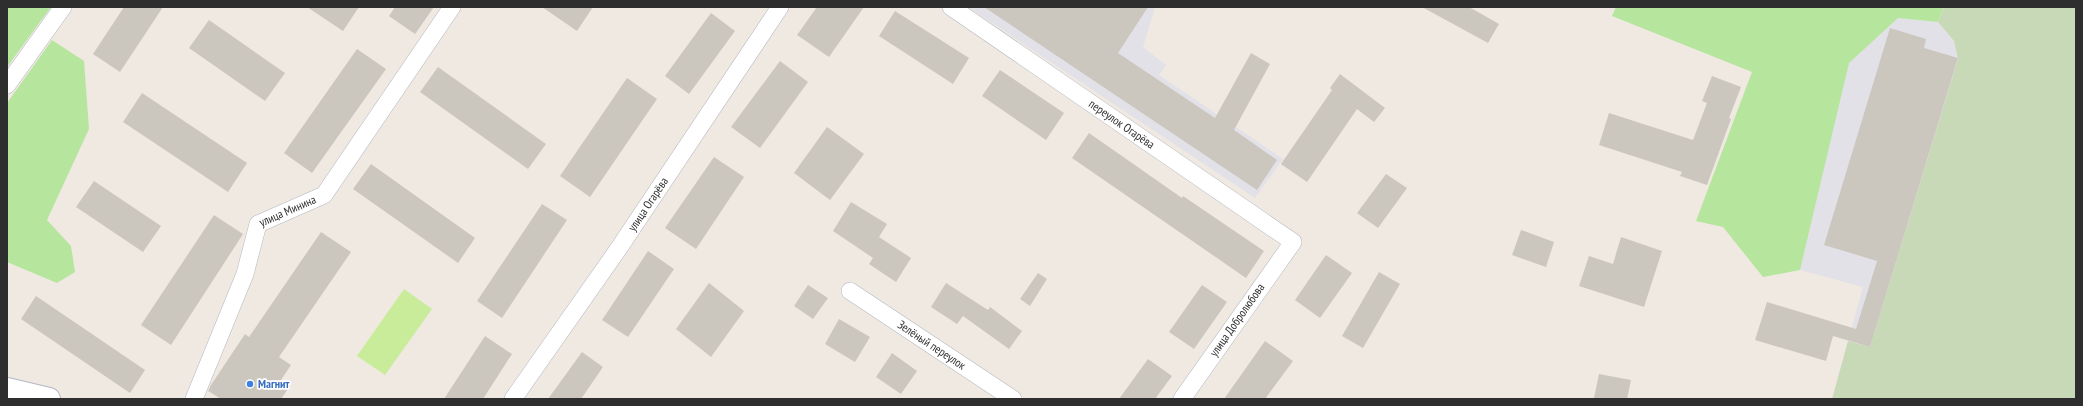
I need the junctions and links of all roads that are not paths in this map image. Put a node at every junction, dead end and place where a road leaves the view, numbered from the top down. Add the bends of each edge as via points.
1 (64, 7) edge
2 (452, 7) edge
3 (780, 7) edge
4 (951, 7) edge
5 (7, 85) edge
6 (1293, 242) joint
7 (850, 291) dead end
8 (7, 389) edge
9 (49, 399) edge
10 (194, 399) edge
11 (513, 399) edge
12 (1013, 399) edge
13 (1182, 399) edge

1 - 5 street
2 - 10 street, улица Минина via 324,194 258,224 244,274
3 - 11 street, улица Огарёва via 619,248
4 - 6 street, переулок Огарёва
6 - 13 street, улица Добролюбова
7 - 12 street, Зелёный переулок
8 - 9 street

